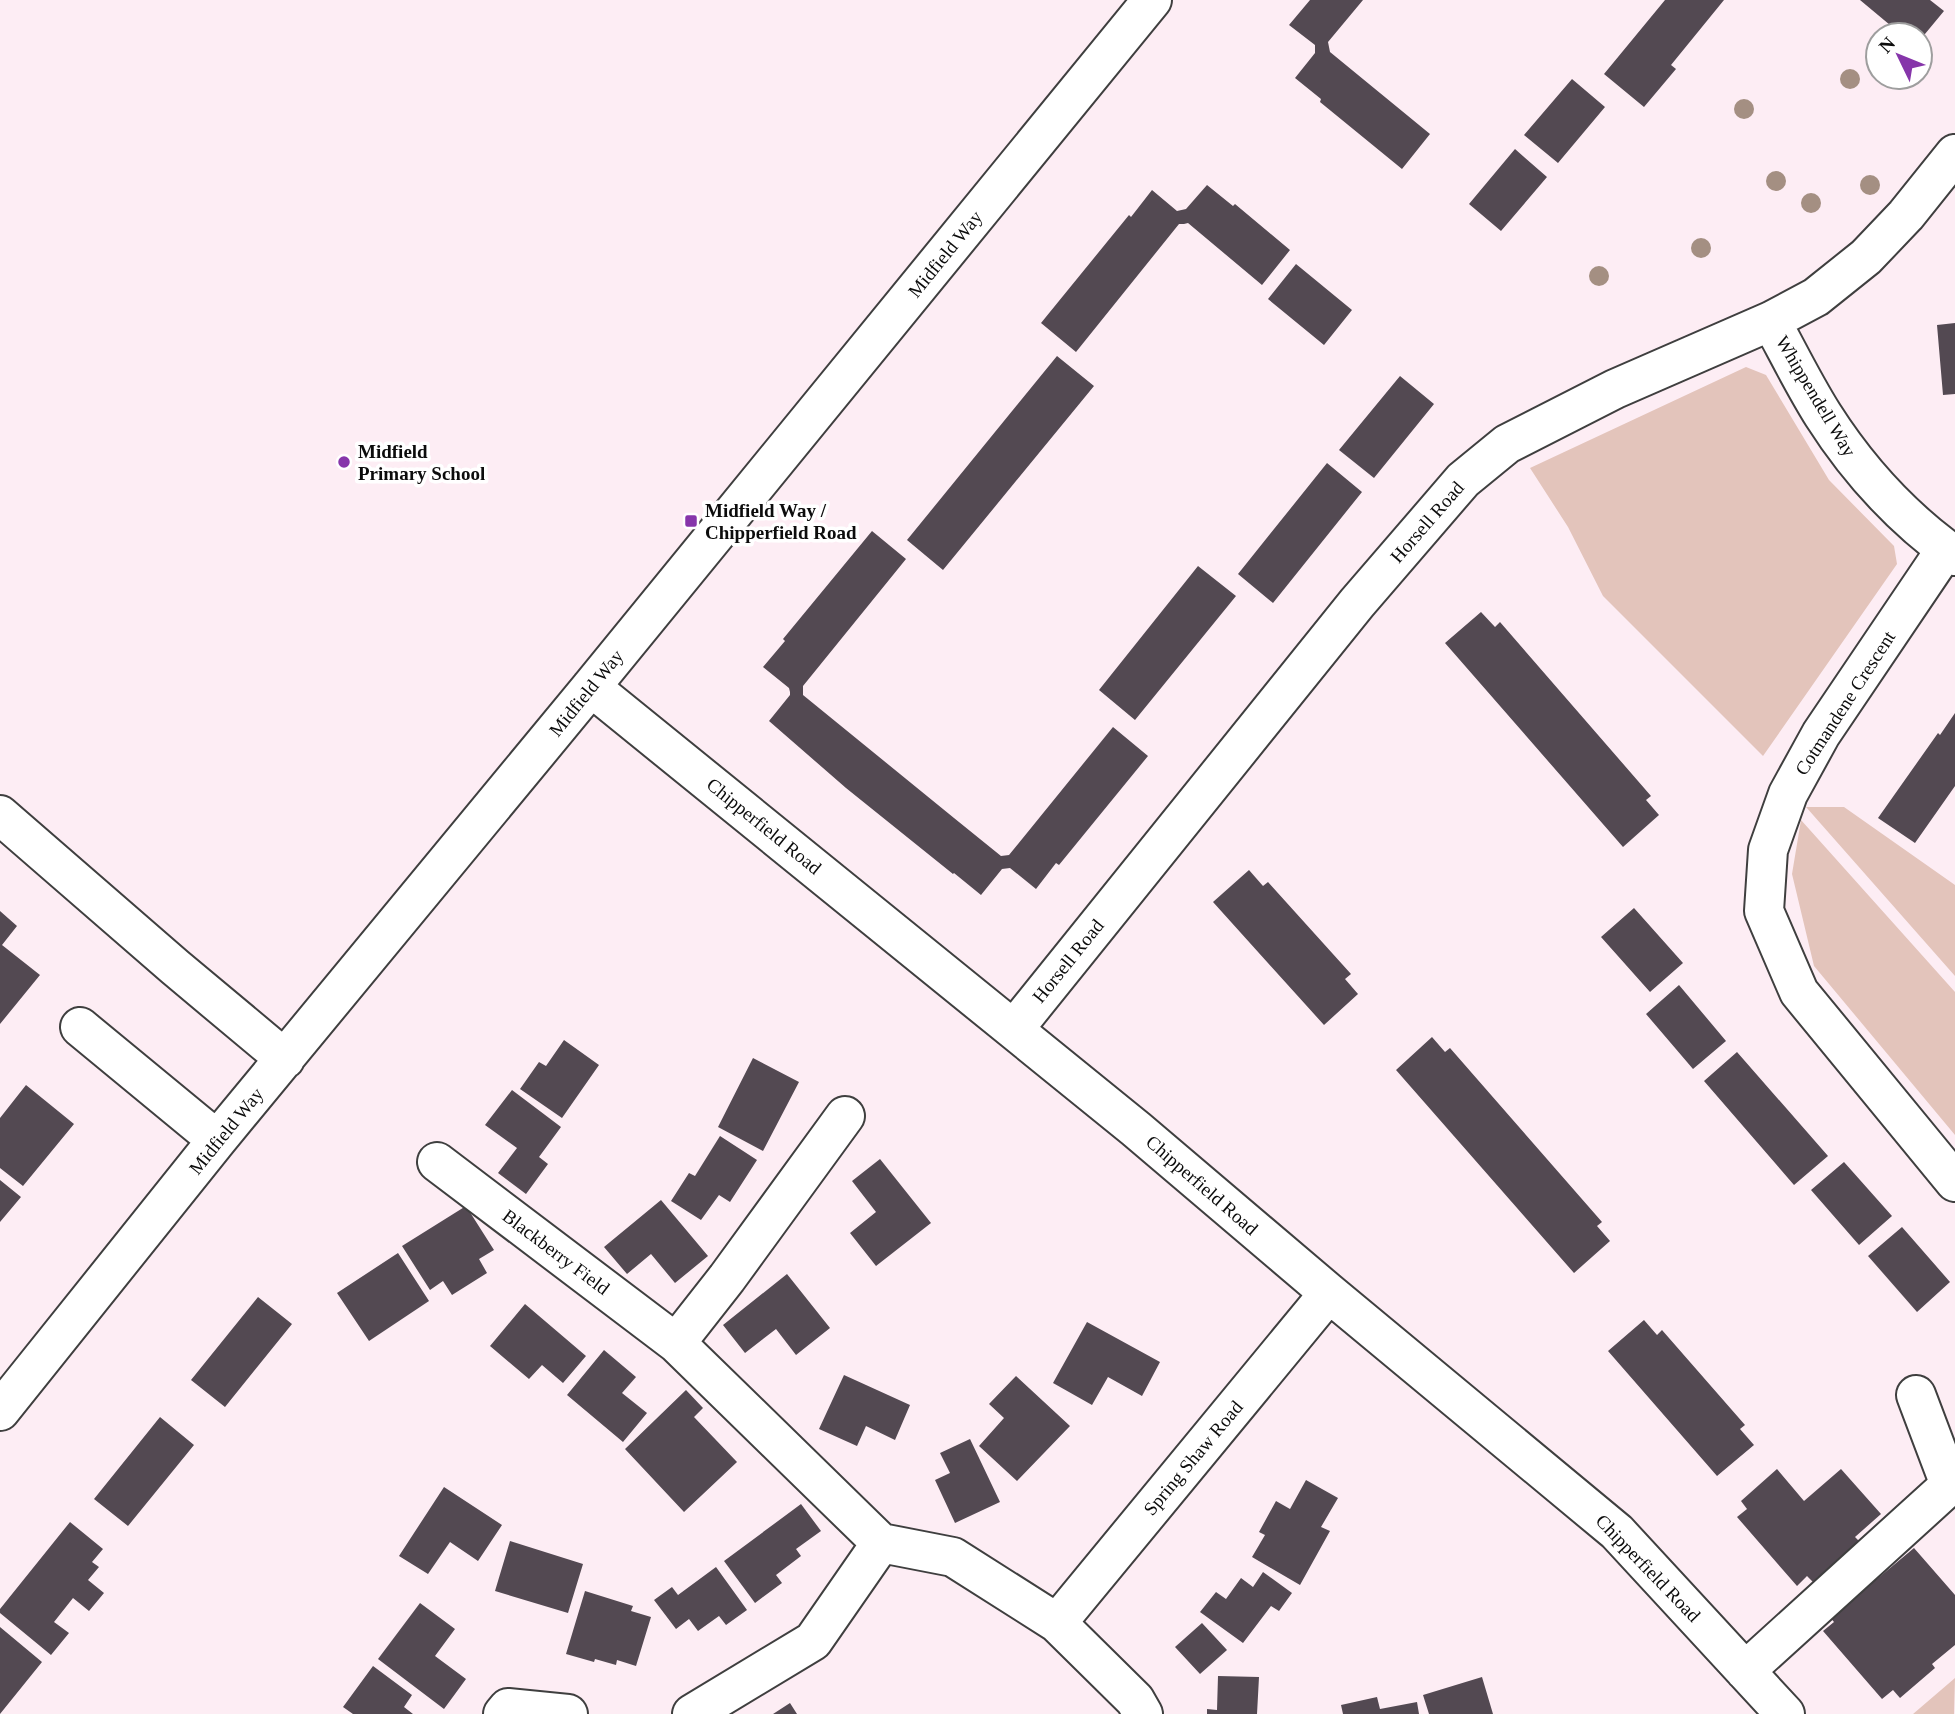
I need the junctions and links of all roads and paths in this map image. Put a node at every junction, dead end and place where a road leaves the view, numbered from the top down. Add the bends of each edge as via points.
1 (1152, 0) edge
2 (1955, 155) edge
3 (1771, 321) junction
4 (1950, 552) edge
5 (591, 687) junction
6 (0, 815) edge
7 (80, 1027) dead end
8 (1014, 1029) junction
9 (285, 1059) junction
10 (845, 1116) dead end
11 (218, 1140) junction
12 (437, 1162) dead end
13 (1955, 1182) edge
14 (1329, 1293) junction
15 (676, 1343) junction
16 (1916, 1395) dead end
17 (10, 1398) edge
18 (881, 1543) junction
19 (1057, 1623) junction
20 (1745, 1671) junction
21 (503, 1714) edge
22 (568, 1714) edge
23 (692, 1714) edge
24 (1143, 1714) edge
25 (1785, 1714) edge

1 - 5 street, Midfield Way
2 - 3 street, Horsell Road via 1866,257 1816,296
3 - 4 street, Whippendell Way via 1823,415 1858,465 1894,505
3 - 8 street, Horsell Road via 1507,444 1463,480
4 - 13 street, Cotmandene Crescent via 1821,734 1788,794 1768,850 1764,911 1799,992
5 - 8 street, Chipperfield Road
5 - 9 street, Midfield Way
6 - 9 street
7 - 11 street
8 - 14 street, Chipperfield Road
9 - 11 street, Midfield Way
10 - 15 street
11 - 17 street, Midfield Way
12 - 15 street, Blackberry Field
14 - 19 street, Spring Shaw Road
14 - 20 street, Chipperfield Road via 1617,1532
15 - 18 street, Blackberry Field
16 - 20 street via 1950,1485
18 - 19 street via 953,1557
18 - 23 street via 813,1641
19 - 24 street via 1135,1700
20 - 25 street, Chipperfield Road
21 - 22 street via 508,1708

